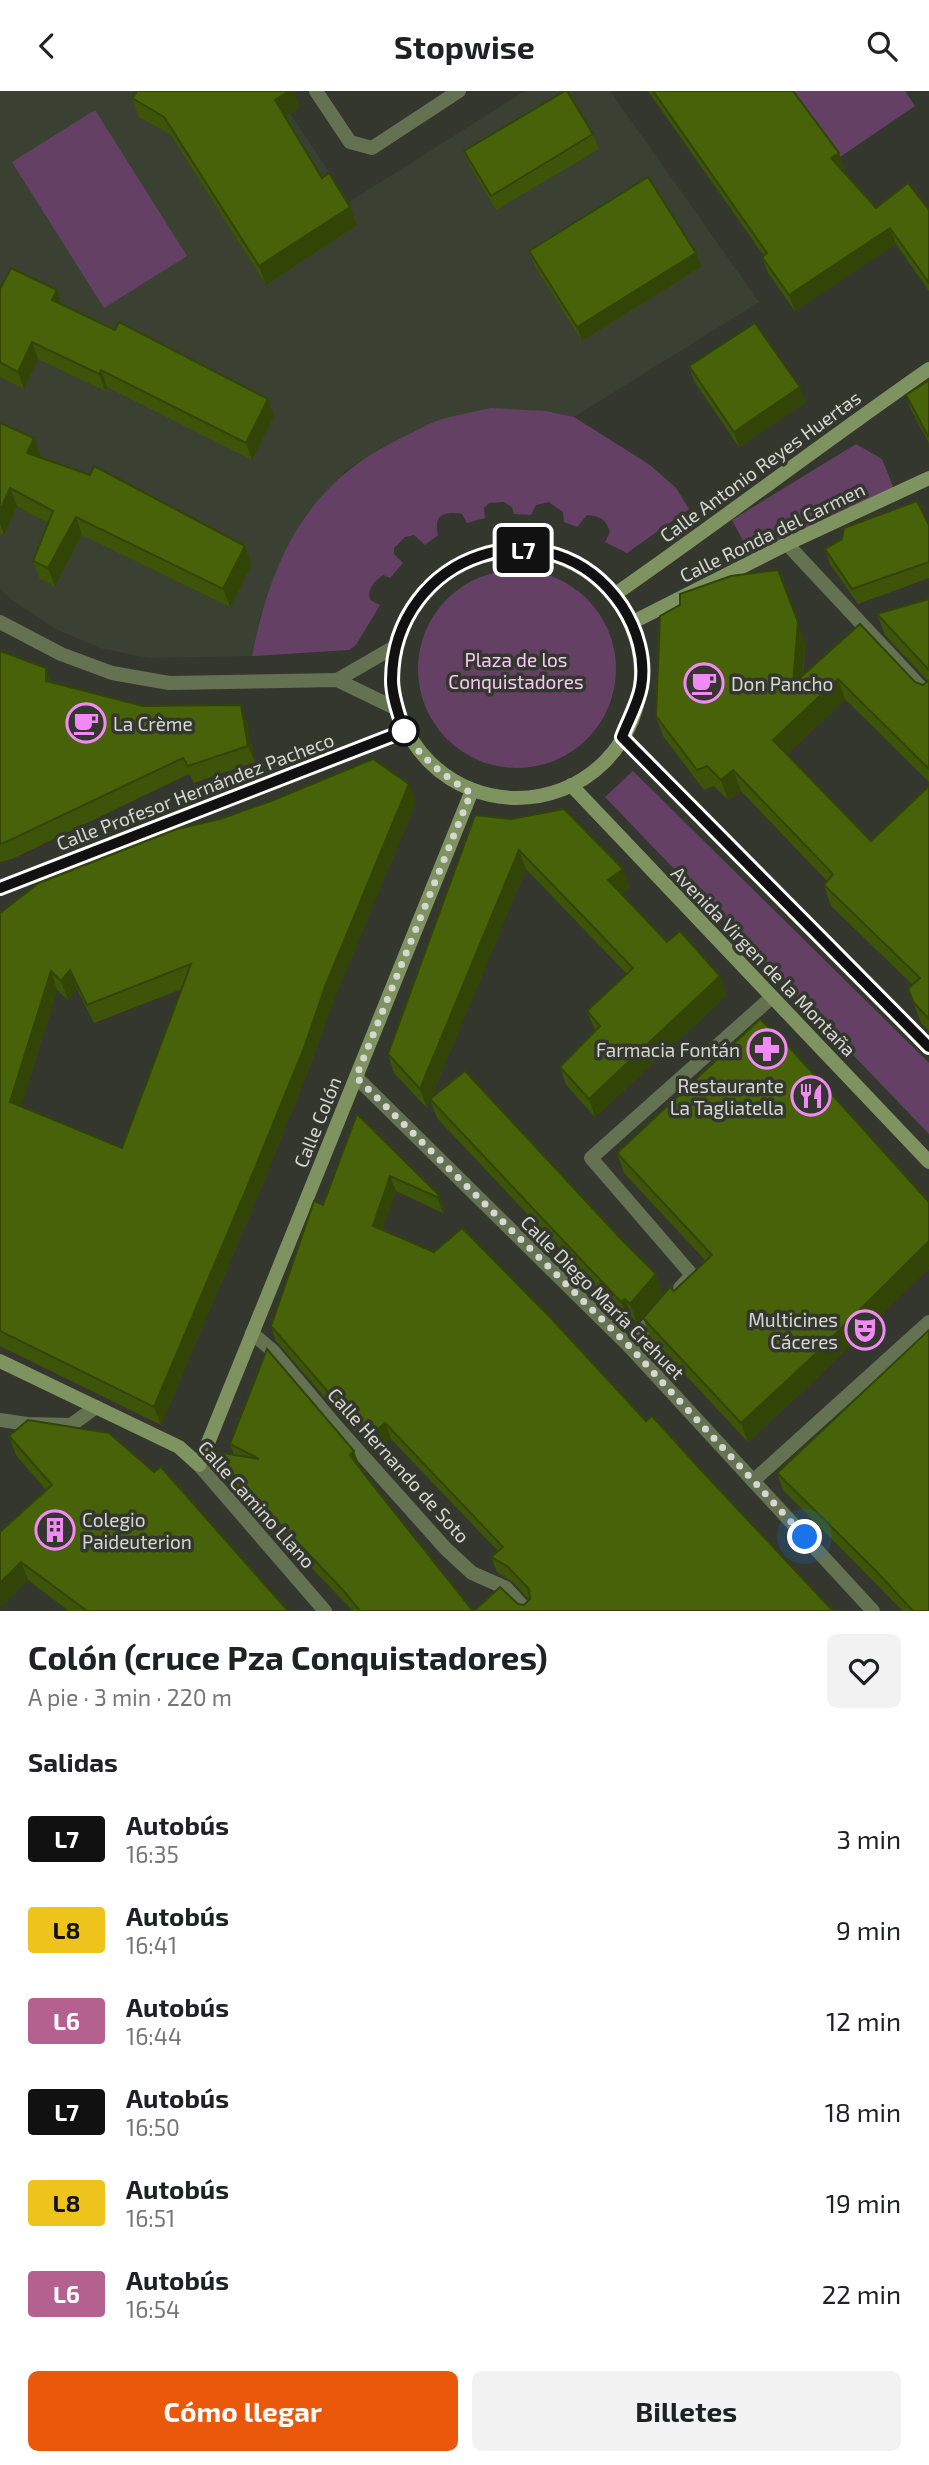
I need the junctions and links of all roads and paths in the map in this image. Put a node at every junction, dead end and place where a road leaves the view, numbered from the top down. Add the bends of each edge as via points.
1 (316, 91) edge
2 (459, 91) edge
3 (929, 369) edge
4 (929, 478) edge
5 (787, 544) junction
6 (614, 595) junction
7 (0, 622) edge
8 (633, 622) junction
9 (396, 646) junction
10 (337, 680) junction
11 (929, 696) edge
12 (397, 709) junction
13 (404, 731) junction
14 (622, 737) junction
15 (571, 785) junction
16 (471, 793) junction
17 (0, 888) edge
18 (772, 997) junction
19 (929, 1047) edge
20 (356, 1077) junction
21 (929, 1162) edge
22 (929, 1321) edge
23 (252, 1332) junction
24 (629, 1346) junction
25 (0, 1361) edge
26 (96, 1407) junction
27 (0, 1420) edge
28 (199, 1465) junction
29 (753, 1481) junction
30 (326, 1611) edge
31 (527, 1611) edge
32 (873, 1611) edge

1 - 2 street via 350,142 372,148
3 - 6 main road, Calle Antonio Reyes Huertas
4 - 5 main road, Calle Ronda del Carmen
5 - 8 main road, Calle Ronda del Carmen
5 - 11 street
6 - 8 main road
6 - 9 main road via 591,573 562,556 499,549 443,573 402,625
7 - 10 street via 61,654 124,675 169,683
8 - 14 main road via 642,662 641,687
9 - 10 street
9 - 12 main road via 392,682
10 - 12 street
12 - 13 main road
13 - 16 main road via 431,762
13 - 17 main road, Calle Profesor Hernández Pacheco
14 - 15 main road via 589,775
14 - 19 main road
15 - 16 main road via 520,802
15 - 18 main road, Avenida Virgen de la Montaña
16 - 20 main road, Calle Colón
18 - 21 main road, Avenida Virgen de la Montaña
18 - 24 street via 592,1158 692,1275
20 - 23 main road, Calle Colón
20 - 24 street, Calle Diego María Crehuet
22 - 29 street
23 - 28 main road, Calle Colón
23 - 31 street, Calle Hernando de Soto via 446,1549 472,1573 506,1588
24 - 29 street, Calle Diego María Crehuet
25 - 26 main road, Calle Camino Llano
26 - 27 street via 71,1425
26 - 28 main road, Calle Camino Llano via 179,1447
28 - 30 street, Calle Camino Llano
29 - 32 street, Calle Diego María Crehuet

